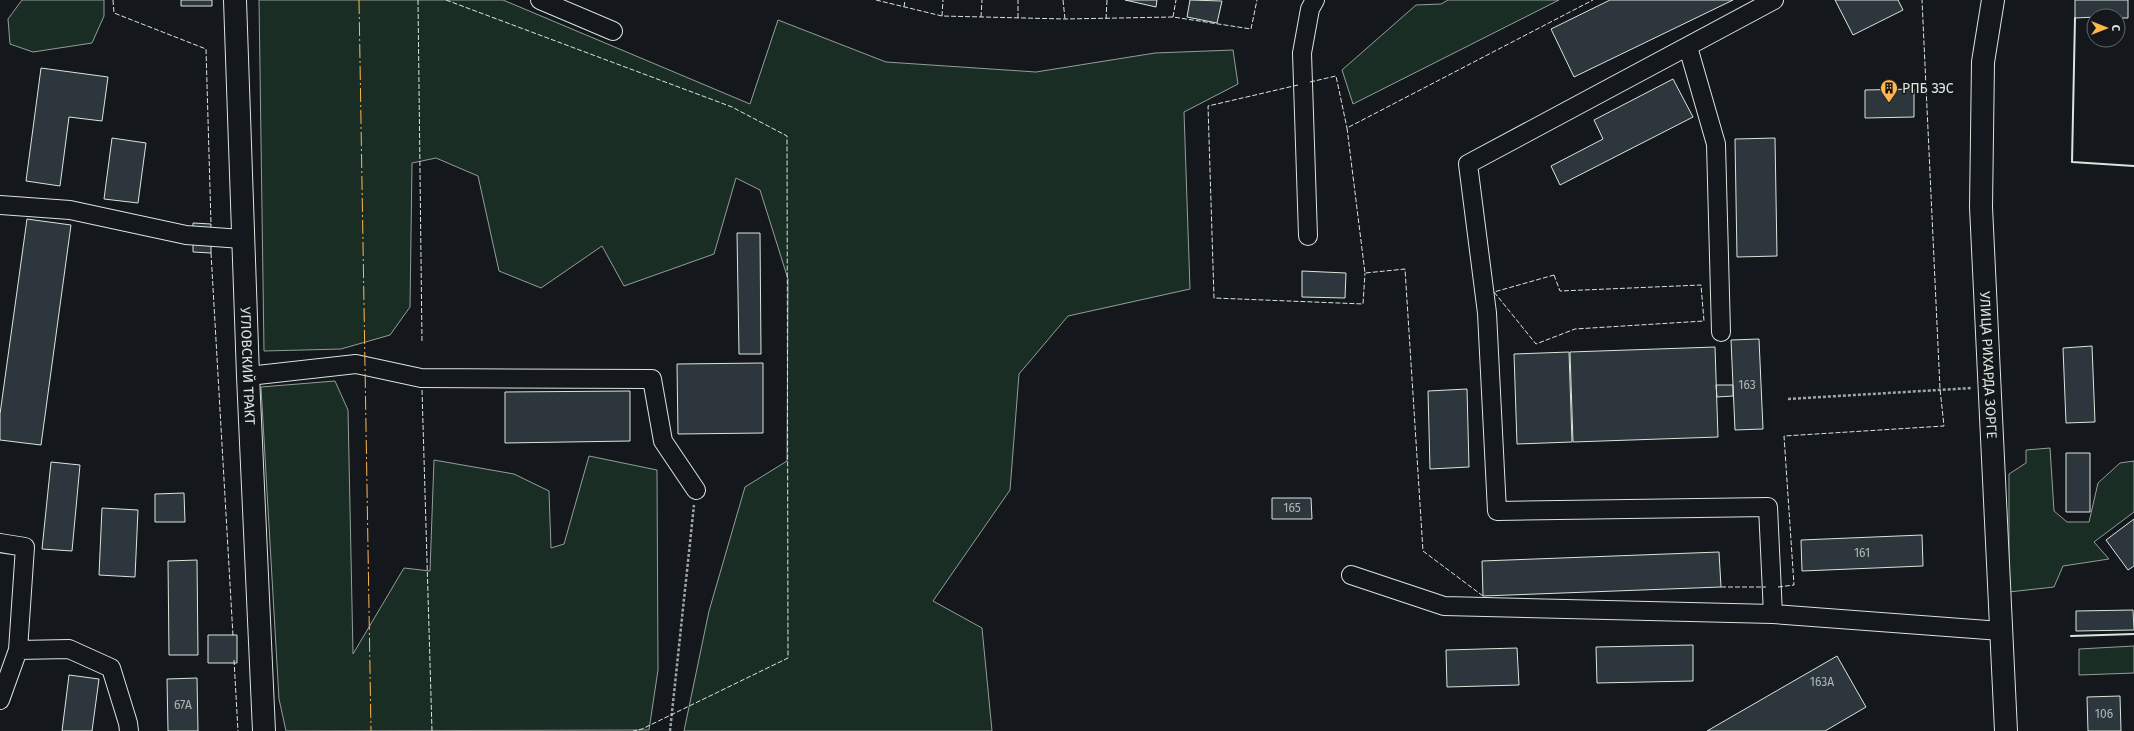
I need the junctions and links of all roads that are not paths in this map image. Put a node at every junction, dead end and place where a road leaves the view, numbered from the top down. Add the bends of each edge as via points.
1 (235, 0) edge
2 (540, 0) edge
3 (1315, 0) edge
4 (1774, 0) edge
5 (1993, 0) edge
6 (612, 31) dead end
7 (1688, 47) junction
8 (0, 205) edge
9 (1308, 236) dead end
10 (242, 239) junction
11 (1721, 332) dead end
12 (248, 376) junction
13 (696, 490) road end
14 (0, 543) edge
15 (1351, 575) dead end
16 (1773, 614) junction
17 (2000, 631) junction
18 (18, 650) junction
19 (0, 700) edge
20 (129, 731) edge
21 (264, 731) edge
22 (2006, 731) edge

1 - 10 main road, УГЛОВСКИЙ ТРАКТ
2 - 6 street
3 - 9 street via 1310,9 1302,53
4 - 7 street
5 - 17 main road, УЛИЦА РИХАРДА ЗОРГЕ via 1982,69 1981,207
7 - 11 street via 1716,144
7 - 16 street via 1468,164 1487,313 1497,511 1768,507
8 - 10 street via 70,210 186,235
10 - 12 main road, УГЛОВСКИЙ ТРАКТ
12 - 13 street via 356,364 421,378 652,379 663,441
12 - 21 main road, УГЛОВСКИЙ ТРАКТ
14 - 18 street via 25,547
15 - 16 street via 1444,606
16 - 17 street
17 - 22 main road, УЛИЦА РИХАРДА ЗОРГЕ
18 - 19 street
18 - 20 street via 69,649 111,668

